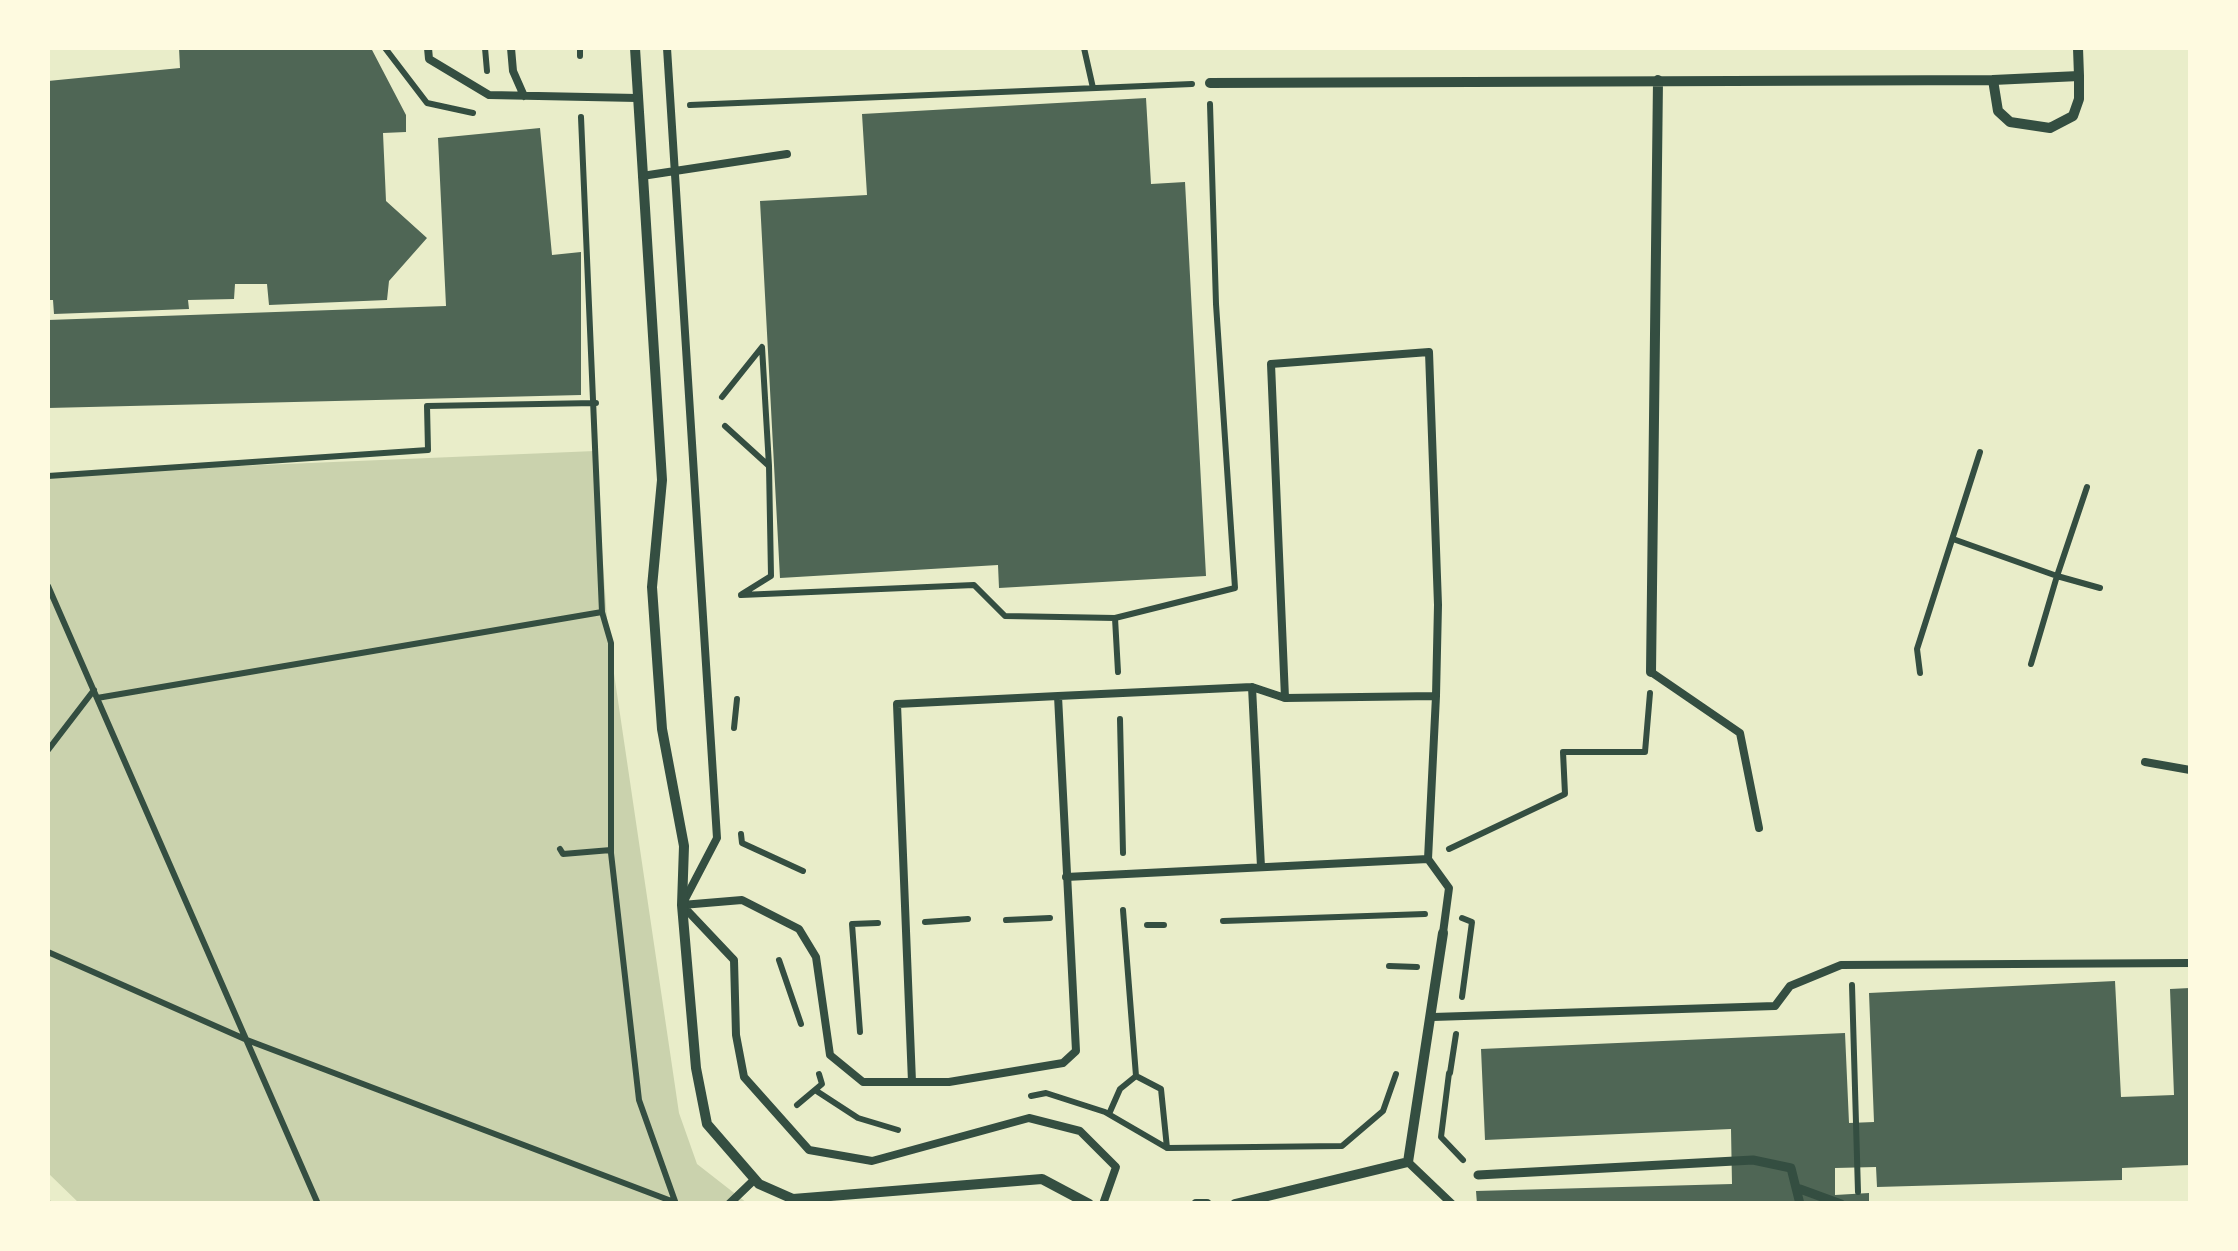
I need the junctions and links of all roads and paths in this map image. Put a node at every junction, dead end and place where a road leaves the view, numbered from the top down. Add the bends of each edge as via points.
1 (385, 48) edge
2 (428, 48) edge
3 (486, 48) edge
4 (511, 48) edge
5 (634, 48) edge
6 (667, 48) edge
7 (1084, 48) edge
8 (2078, 48) edge
9 (488, 72) dead end
10 (2078, 76) junction
11 (1658, 80) junction
12 (1993, 80) junction
13 (1210, 83) junction
14 (1093, 88) junction
15 (524, 96) junction
16 (636, 98) junction
17 (683, 106) dead end
18 (490, 116) dead end
19 (582, 116) dead end
20 (787, 154) dead end
21 (675, 171) junction
22 (642, 176) junction
23 (722, 398) dead end
24 (596, 403) junction
25 (725, 426) dead end
26 (1980, 452) dead end
27 (769, 466) junction
28 (48, 476) edge
29 (2087, 487) dead end
30 (1953, 538) junction
31 (2057, 576) junction
32 (48, 586) edge
33 (2100, 588) dead end
34 (602, 612) junction
35 (1115, 618) junction
36 (518, 626) junction
37 (519, 636) dead end
38 (2031, 664) dead end
39 (1118, 672) dead end
40 (1651, 672) junction
41 (1920, 673) dead end
42 (1252, 687) junction
43 (95, 694) junction
44 (1058, 696) junction
45 (1436, 696) junction
46 (1285, 698) junction
47 (738, 699) dead end
48 (1120, 719) dead end
49 (733, 734) dead end
50 (48, 750) edge
51 (2145, 762) dead end
52 (2190, 770) edge
53 (740, 825) dead end
54 (1759, 828) dead end
55 (560, 849) dead end
56 (611, 850) junction
57 (1123, 853) dead end
58 (1428, 859) junction
59 (1260, 867) junction
60 (804, 871) dead end
61 (1066, 877) junction
62 (682, 904) junction
63 (1124, 910) dead end
64 (1446, 913) junction
65 (1424, 914) junction
66 (1053, 917) dead end
67 (968, 918) dead end
68 (1006, 920) dead end
69 (1222, 921) dead end
70 (924, 922) dead end
71 (878, 923) dead end
72 (1147, 925) dead end
73 (1164, 925) dead end
74 (1421, 932) dead end
75 (1444, 933) joint
76 (1418, 949) dead end
77 (48, 952) edge
78 (2190, 963) edge
79 (1852, 966) junction
80 (1414, 985) dead end
81 (1433, 1016) junction
82 (860, 1032) dead end
83 (247, 1040) junction
84 (1425, 1068) junction
85 (1136, 1076) junction
86 (912, 1082) junction
87 (822, 1084) dead end
88 (797, 1105) dead end
89 (1110, 1114) dead end
90 (1408, 1162) junction
91 (1478, 1175) joint
92 (757, 1181) junction
93 (1800, 1189) junction
94 (1288, 1197) edge
95 (794, 1201) edge
96 (675, 1203) edge
97 (318, 1204) edge
98 (728, 1204) edge
99 (1089, 1204) edge
100 (1103, 1204) edge
101 (1196, 1204) edge
102 (1207, 1204) edge
103 (1236, 1204) edge
104 (1452, 1204) edge
105 (1800, 1204) edge
106 (1841, 1204) edge
107 (1858, 1204) edge

1 - 18 path via 427,104
2 - 15 lane via 429,59 489,95
3 - 9 path
4 - 15 lane
5 - 16 street
6 - 21 lane
7 - 14 path
8 - 10 street
10 - 12 street
10 - 12 street via 2073,116 2050,128 2010,122 1998,112
11 - 12 street
11 - 13 street
11 - 40 street
13 - 14 path
13 - 35 path via 1235,588
14 - 17 path
15 - 16 lane
16 - 22 street
19 - 24 path
20 - 21 lane
21 - 22 lane
21 - 62 lane via 718,838
22 - 62 street via 662,480 652,587 662,729 684,846
23 - 27 path via 762,347
24 - 28 path via 428,406 428,450
24 - 34 path
25 - 27 path
26 - 30 path
27 - 35 path via 771,576 741,594 974,585 1004,616
29 - 31 path
30 - 31 path
30 - 41 path via 1917,650
31 - 33 path
31 - 38 path
32 - 43 path
34 - 36 path
34 - 56 path via 611,643
35 - 39 path
36 - 37 path
36 - 43 path
40 - 54 lane via 1740,733
40 - 58 path via 1645,752 1563,752 1565,794
42 - 44 lane
42 - 46 lane
42 - 59 lane
43 - 50 path
43 - 83 path
44 - 61 lane
44 - 86 lane via 897,704
45 - 46 lane
45 - 46 lane via 1428,352 1270,364
45 - 58 lane
47 - 49 path
48 - 57 path
51 - 52 lane
53 - 60 path via 742,843
55 - 56 path
56 - 96 path via 639,1100
58 - 59 lane
58 - 64 lane via 1449,888
59 - 61 lane
61 - 86 lane via 1076,1051 1063,1062
62 - 86 lane via 742,900 799,930 816,957 830,1054 863,1082
62 - 92 street via 696,1068 708,1124
62 - 100 lane via 734,960 744,1077 809,1150 872,1161 1029,1118 1080,1131 1116,1167
63 - 85 path
64 - 65 path
64 - 75 lane
65 - 69 path
65 - 74 path
66 - 68 path
67 - 70 path
71 - 82 path via 852,924
72 - 73 path
75 - 81 street
76 - 80 path
77 - 83 path
78 - 79 lane
79 - 81 lane via 1825,969 1790,986 1775,1006
79 - 107 path
81 - 84 street
83 - 96 path
83 - 97 path
84 - 85 path via 1400,1060 1383,1111 1342,1146 1167,1148 1161,1088
84 - 90 street
84 - 91 path via 1450,1073 1441,1137
85 - 89 path via 1120,1089
87 - 88 path
90 - 94 street
90 - 104 lane
91 - 93 street via 1753,1160 1791,1168
92 - 95 street
92 - 98 lane
93 - 105 street
93 - 106 street
94 - 103 street
95 - 99 street via 1042,1180
101 - 102 street

